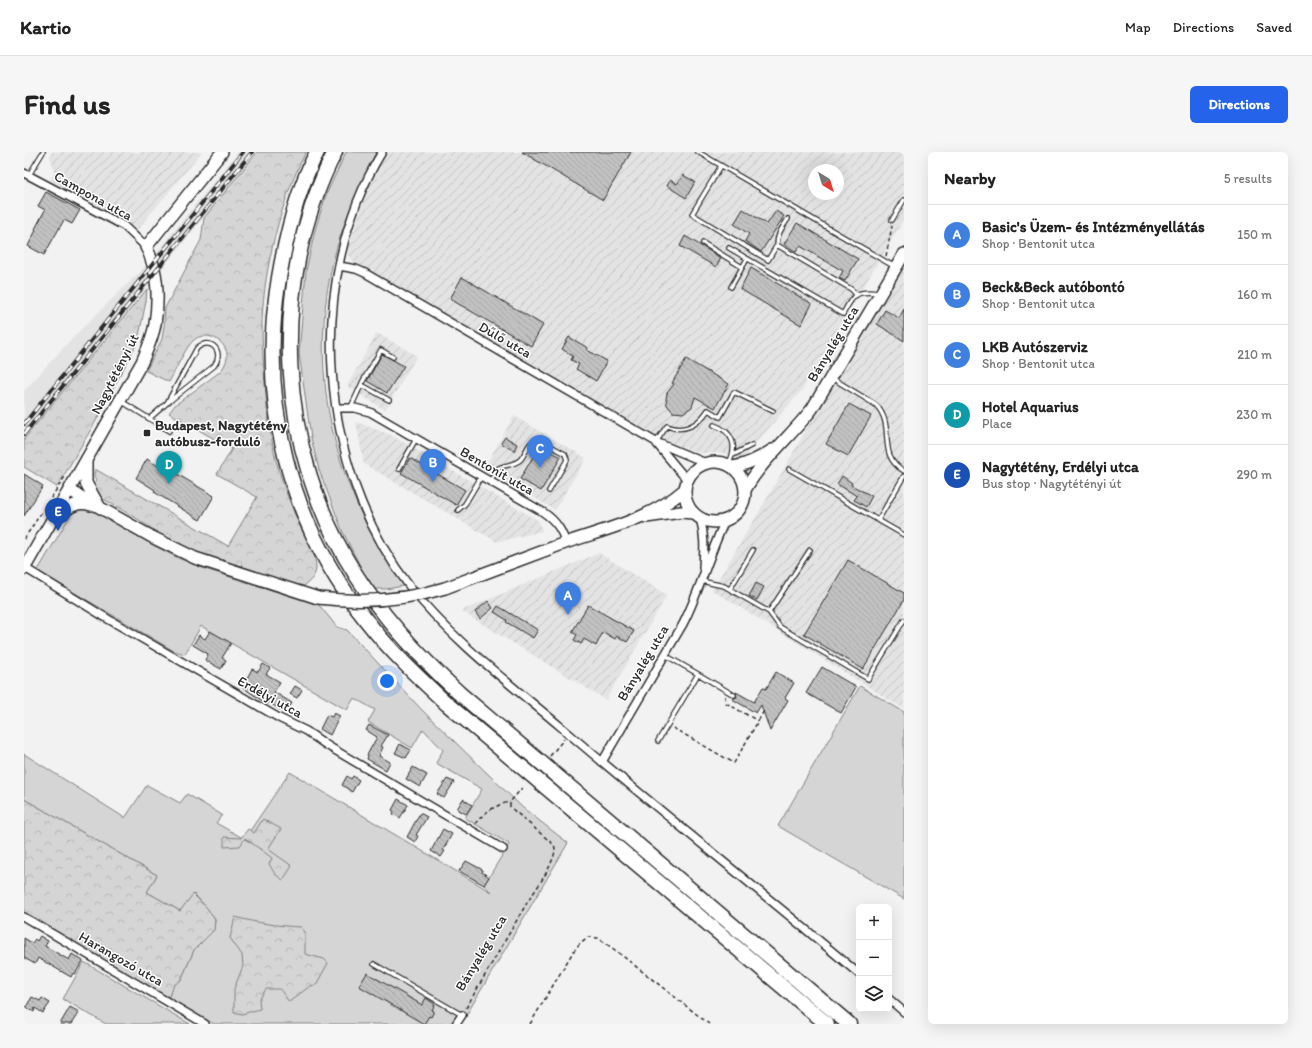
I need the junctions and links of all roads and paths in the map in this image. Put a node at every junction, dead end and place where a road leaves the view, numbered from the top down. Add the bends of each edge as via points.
1 (43, 152) edge
2 (222, 152) edge
3 (317, 152) edge
4 (335, 152) edge
5 (382, 152) edge
6 (698, 152) edge
7 (721, 166) junction
8 (26, 174) edge
9 (904, 200) edge
10 (788, 219) dead end
11 (892, 220) joint
12 (702, 243) dead end
13 (777, 245) junction
14 (146, 247) junction
15 (728, 248) dead end
16 (904, 254) edge
17 (746, 258) junction
18 (885, 261) junction
19 (339, 266) junction
20 (742, 267) junction
21 (896, 268) junction
22 (731, 286) dead end
23 (881, 293) junction
24 (857, 295) junction
25 (393, 357) dead end
26 (831, 377) junction
27 (362, 384) junction
28 (120, 400) junction
29 (389, 400) dead end
30 (167, 403) junction
31 (337, 408) junction
32 (351, 408) junction
33 (773, 411) dead end
34 (150, 418) junction
35 (714, 425) dead end
36 (169, 431) dead end
37 (416, 439) junction
38 (656, 442) junction
39 (782, 444) junction
40 (752, 445) dead end
41 (86, 459) junction
42 (731, 462) junction
43 (706, 463) junction
44 (399, 469) dead end
45 (789, 469) dead end
46 (904, 471) edge
47 (904, 476) edge
48 (481, 477) junction
49 (490, 482) junction
50 (72, 485) junction
51 (686, 485) junction
52 (745, 490) junction
53 (549, 491) dead end
54 (99, 507) junction
55 (458, 510) dead end
56 (696, 516) junction
57 (52, 520) junction
58 (634, 520) junction
59 (725, 520) junction
60 (878, 520) junction
61 (904, 535) edge
62 (24, 539) edge
63 (566, 543) junction
64 (753, 550) dead end
65 (810, 550) dead end
66 (24, 568) edge
67 (702, 579) junction
68 (730, 590) junction
69 (769, 612) junction
70 (904, 620) edge
71 (665, 655) junction
72 (698, 674) junction
73 (726, 690) junction
74 (734, 695) dead end
75 (765, 709) dead end
76 (758, 721) junction
77 (668, 725) junction
78 (566, 738) dead end
79 (658, 741) dead end
80 (549, 757) dead end
81 (602, 762) junction
82 (522, 788) dead end
83 (510, 802) junction
84 (471, 830) junction
85 (503, 849) dead end
86 (24, 917) edge
87 (374, 964) dead end
88 (856, 971) edge
89 (892, 1002) edge
90 (904, 1012) edge
91 (462, 1015) junction
92 (205, 1024) edge
93 (456, 1024) edge
94 (530, 1024) edge
95 (709, 1024) edge
96 (827, 1024) edge
97 (848, 1024) edge

1 - 8 lane
2 - 14 street
3 - 96 highway via 296,205 281,264 274,311 272,364 277,415 288,469 312,531 339,582 392,651 447,704
4 - 97 highway via 311,210 298,262 290,350 295,409 303,453 314,490 344,556 387,619 425,661 459,693
5 - 19 street via 348,228
6 - 7 lane
7 - 13 lane via 692,214 768,260
7 - 18 lane
8 - 14 street, Campona utca via 124,226
9 - 11 lane
10 - 13 lane via 778,234
11 - 18 path
12 - 20 lane
13 - 24 lane
14 - 28 street, Nagytétényi út via 155,276 155,324 142,362
15 - 17 lane
16 - 21 street, Bányalég utca
17 - 20 lane
17 - 24 lane via 842,314 851,299
18 - 21 lane
19 - 31 street via 332,309 331,361
19 - 38 street, Dűlő utca via 364,273
20 - 22 lane
21 - 23 street, Bányalég utca
23 - 24 lane via 866,291
23 - 26 street, Bányalég utca
25 - 27 lane via 381,350
26 - 39 street, Bányalég utca via 812,409
26 - 46 lane via 881,410 891,460
27 - 29 lane
27 - 32 lane
28 - 34 lane
28 - 41 street, Nagytétényi út
30 - 30 lane via 214,366 219,357 216,348 208,344 202,344 197,348
30 - 34 lane
31 - 32 street, Bentonit utca
31 - 81 street via 343,446 364,507 383,545 410,586 459,640
32 - 37 street, Bentonit utca via 370,412
33 - 38 lane via 734,392 720,417 708,410 700,421 687,428 667,426
34 - 36 lane
35 - 42 lane via 731,437
37 - 44 lane
37 - 48 street, Bentonit utca
38 - 43 street, Dűlő utca
38 - 51 street, Dűlő utca
39 - 42 street, Bányalég utca via 741,466
39 - 52 street, Bányalég utca via 752,477
40 - 42 lane
41 - 50 street, Nagytétényi út
41 - 54 street via 86,483
42 - 43 street, Bányalég utca
42 - 52 street via 741,477
43 - 51 street via 695,470
45 - 60 lane
47 - 60 lane
48 - 49 street, Bentonit utca
48 - 55 lane via 465,504
49 - 53 lane via 497,469 520,460 530,444 540,440 567,457
49 - 63 street, Bentonit utca via 551,518 559,526
50 - 54 street
50 - 57 street, Nagytétényi út
50 - 62 path via 65,475
51 - 56 street, Bányalég utca via 685,498
51 - 58 street via 674,499
52 - 59 street, Bányalég utca via 745,498 738,512
54 - 57 street via 84,503 75,504
54 - 63 street, bridge via 195,558 318,598 347,601 389,600 426,594
56 - 58 street via 681,512
56 - 59 street via 708,522
56 - 67 street, Bányalég utca via 703,529 705,542
57 - 66 street, Nagytétényi út
58 - 63 street
59 - 67 street, Bányalég utca
60 - 61 lane
64 - 68 lane
65 - 69 lane
66 - 84 street, Erdélyi utca
67 - 68 lane
67 - 71 street, Bányalég utca via 691,609
68 - 69 lane
69 - 70 lane via 780,627 868,679
71 - 72 lane
71 - 81 street, Bányalég utca
72 - 73 lane
72 - 77 lane
73 - 74 lane
73 - 76 path via 726,703
75 - 76 path
76 - 77 path via 734,763
77 - 79 lane
78 - 80 path
81 - 88 street
82 - 83 path
83 - 84 path via 491,810 478,820
83 - 91 path, Bányalég utca via 511,809 556,849 537,888
84 - 85 street, Erdélyi utca
86 - 92 street, Harangozó utca
87 - 91 lane
89 - 90 street
91 - 93 street
94 - 95 path via 573,952 588,937 598,938 616,950

